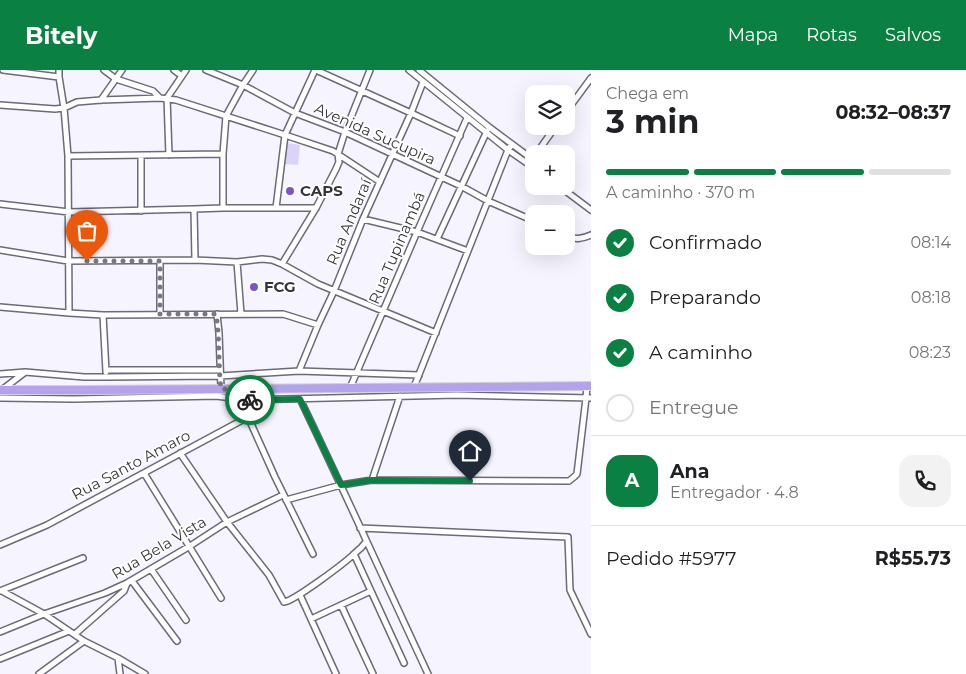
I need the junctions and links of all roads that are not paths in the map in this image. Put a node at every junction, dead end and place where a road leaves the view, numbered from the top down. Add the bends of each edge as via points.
1 (3, 70) edge
2 (59, 70) edge
3 (104, 70) edge
4 (122, 70) edge
5 (174, 70) edge
6 (186, 70) edge
7 (206, 70) edge
8 (254, 70) edge
9 (315, 70) edge
10 (370, 70) edge
11 (409, 70) edge
12 (420, 70) edge
13 (182, 76) junction
14 (416, 76) junction
15 (58, 77) junction
16 (116, 78) junction
17 (591, 78) edge
18 (423, 82) junction
19 (243, 85) junction
20 (361, 91) junction
21 (160, 98) junction
22 (167, 98) junction
23 (101, 100) junction
24 (575, 100) edge
25 (0, 105) edge
26 (64, 108) junction
27 (295, 113) junction
28 (411, 113) junction
29 (226, 116) junction
30 (468, 118) junction
31 (490, 127) junction
32 (346, 132) junction
33 (486, 132) junction
34 (285, 134) junction
35 (460, 136) junction
36 (512, 144) junction
37 (508, 150) junction
38 (223, 154) junction
39 (338, 154) junction
40 (169, 155) junction
41 (392, 155) junction
42 (68, 156) junction
43 (140, 156) junction
44 (525, 156) edge
45 (525, 158) edge
46 (442, 177) junction
47 (380, 182) junction
48 (461, 186) junction
49 (571, 195) edge
50 (488, 201) junction
51 (0, 204) edge
52 (223, 208) junction
53 (276, 208) junction
54 (316, 208) junction
55 (194, 209) junction
56 (141, 210) junction
57 (591, 210) edge
58 (69, 212) junction
59 (525, 217) edge
60 (363, 219) junction
61 (417, 232) junction
62 (591, 235) edge
63 (575, 238) edge
64 (437, 239) junction
65 (0, 250) edge
66 (468, 251) junction
67 (195, 260) junction
68 (68, 261) junction
69 (160, 261) junction
70 (237, 262) junction
71 (282, 264) junction
72 (334, 291) junction
73 (0, 307) edge
74 (384, 311) junction
75 (69, 313) junction
76 (160, 314) junction
77 (216, 314) junction
78 (241, 314) junction
79 (103, 315) junction
80 (318, 324) junction
81 (436, 333) junction
82 (106, 370) junction
83 (298, 371) junction
84 (25, 372) junction
85 (220, 373) junction
86 (357, 373) junction
87 (0, 374) edge
88 (419, 375) junction
89 (84, 377) junction
90 (106, 377) junction
91 (589, 386) edge
92 (414, 387) junction
93 (350, 388) junction
94 (221, 389) junction
95 (247, 389) junction
96 (1, 390) edge
97 (85, 390) junction
98 (400, 396) junction
99 (0, 398) edge
100 (589, 398) edge
101 (300, 399) junction
102 (248, 400) junction
103 (248, 417) junction
104 (180, 453) junction
105 (144, 473) junction
106 (372, 480) junction
107 (341, 485) junction
108 (285, 497) junction
109 (227, 522) junction
110 (360, 528) junction
111 (366, 542) junction
112 (0, 545) edge
113 (190, 546) junction
114 (313, 554) dead end
115 (354, 554) junction
116 (83, 558) dead end
117 (151, 569) junction
118 (130, 582) junction
119 (1, 591) edge
120 (371, 591) junction
121 (300, 595) junction
122 (221, 598) dead end
123 (340, 605) junction
124 (44, 614) junction
125 (311, 619) junction
126 (186, 620) dead end
127 (0, 632) edge
128 (72, 632) junction
129 (591, 634) edge
130 (84, 641) junction
131 (177, 641) dead end
132 (118, 658) junction
133 (0, 659) edge
134 (404, 663) dead end
135 (39, 674) edge
136 (120, 674) edge
137 (145, 674) edge
138 (336, 674) edge
139 (373, 674) edge
140 (428, 674) edge

1 - 15 street
2 - 15 street
3 - 16 street
4 - 16 street
5 - 13 street
6 - 13 street
7 - 19 street, Avenida Sucupira
8 - 19 street
9 - 20 street
9 - 27 street
10 - 20 street
11 - 14 street
12 - 14 street
12 - 31 street
13 - 22 street
14 - 18 street
15 - 26 street
16 - 21 street via 150,90
16 - 23 street
17 - 24 street
18 - 28 street, Rua Andaraí
18 - 30 street
19 - 27 street, Avenida Sucupira
19 - 29 street
20 - 28 street
20 - 32 street
21 - 22 street
21 - 23 street
22 - 29 street
22 - 40 street
23 - 26 street via 78,102
25 - 26 street
26 - 42 street
27 - 32 street, Avenida Sucupira
27 - 34 street
28 - 35 street
28 - 41 street, Rua Andaraí
29 - 34 street
29 - 38 street
30 - 33 street
30 - 35 street, Rua Tupinambá
31 - 33 street
31 - 36 street
32 - 39 street
32 - 41 street, Avenida Sucupira
33 - 37 street
33 - 48 street
34 - 39 street
34 - 53 street
35 - 46 street, Rua Tupinambá
36 - 37 street
36 - 44 street
37 - 45 street
37 - 50 street
38 - 40 street
38 - 52 street
39 - 47 street
39 - 54 street via 339,162
40 - 43 street
41 - 46 street, Avenida Sucupira
41 - 47 street, Rua Andaraí
42 - 43 street
42 - 58 street
43 - 56 street
46 - 48 street, Avenida Sucupira
46 - 61 street, Rua Tupinambá
47 - 60 street, Rua Andaraí
48 - 50 street, Avenida Sucupira
48 - 64 street
49 - 57 street
50 - 59 street, Avenida Sucupira
50 - 66 street
51 - 58 street
52 - 53 street
52 - 55 street
53 - 54 street
54 - 71 street
55 - 56 street
55 - 67 street
56 - 58 street
58 - 68 street
60 - 61 street
60 - 72 street, Rua Andaraí
61 - 64 street
61 - 74 street, Rua Tupinambá
62 - 63 street
64 - 66 street
65 - 68 street
66 - 81 street
67 - 69 street
67 - 70 street
68 - 69 street
68 - 75 street
69 - 76 street
70 - 71 street via 262,259
70 - 78 street
71 - 72 street
72 - 74 street
72 - 80 street, Rua Andaraí
73 - 75 street
74 - 81 street
74 - 86 street, Rua Tupinambá
75 - 79 street
76 - 77 street
76 - 79 street
77 - 78 street
77 - 85 street
78 - 80 street via 283,314
79 - 82 street
80 - 83 street, Rua Andaraí
81 - 88 street
82 - 85 street
82 - 90 street
83 - 85 street
83 - 86 street
84 - 87 street
84 - 89 street
84 - 96 street
85 - 90 street
85 - 94 street
86 - 88 street
86 - 93 street, Rua Tupinambá
88 - 92 street
89 - 90 street
89 - 97 street
91 - 92 highway
91 - 100 street
92 - 93 highway
93 - 95 highway
94 - 95 highway
94 - 97 highway
95 - 102 street
96 - 97 highway
98 - 100 street
98 - 101 street
98 - 106 street
99 - 102 street via 216,396
100 - 106 street, Rua Bela Vista via 577,474 569,481
101 - 102 street
101 - 107 street
102 - 103 street
103 - 104 street, Rua Santo Amaro
103 - 108 street
104 - 105 street, Rua Santo Amaro
104 - 109 street
105 - 112 street, Rua Santo Amaro via 47,525
105 - 113 street
106 - 107 street, Rua Bela Vista
107 - 108 street, Rua Bela Vista
107 - 110 street
108 - 109 street, Rua Bela Vista
108 - 114 street
109 - 113 street, Rua Bela Vista
109 - 121 street via 269,575 284,602
110 - 111 street
110 - 129 street via 568,537 570,590
111 - 115 street
111 - 140 street
113 - 117 street, Rua Bela Vista
113 - 122 street
115 - 120 street
115 - 121 street
116 - 119 street
117 - 118 street, Rua Bela Vista
117 - 126 street
118 - 124 street, Rua Bela Vista
118 - 128 street via 124,592
118 - 131 street
119 - 124 street
120 - 123 street
120 - 134 street
121 - 125 street
123 - 125 street
123 - 139 street
124 - 127 street, Rua Bela Vista
124 - 128 street
125 - 138 street
128 - 130 street
128 - 133 street
130 - 132 street
130 - 135 street
132 - 136 street
132 - 137 street

